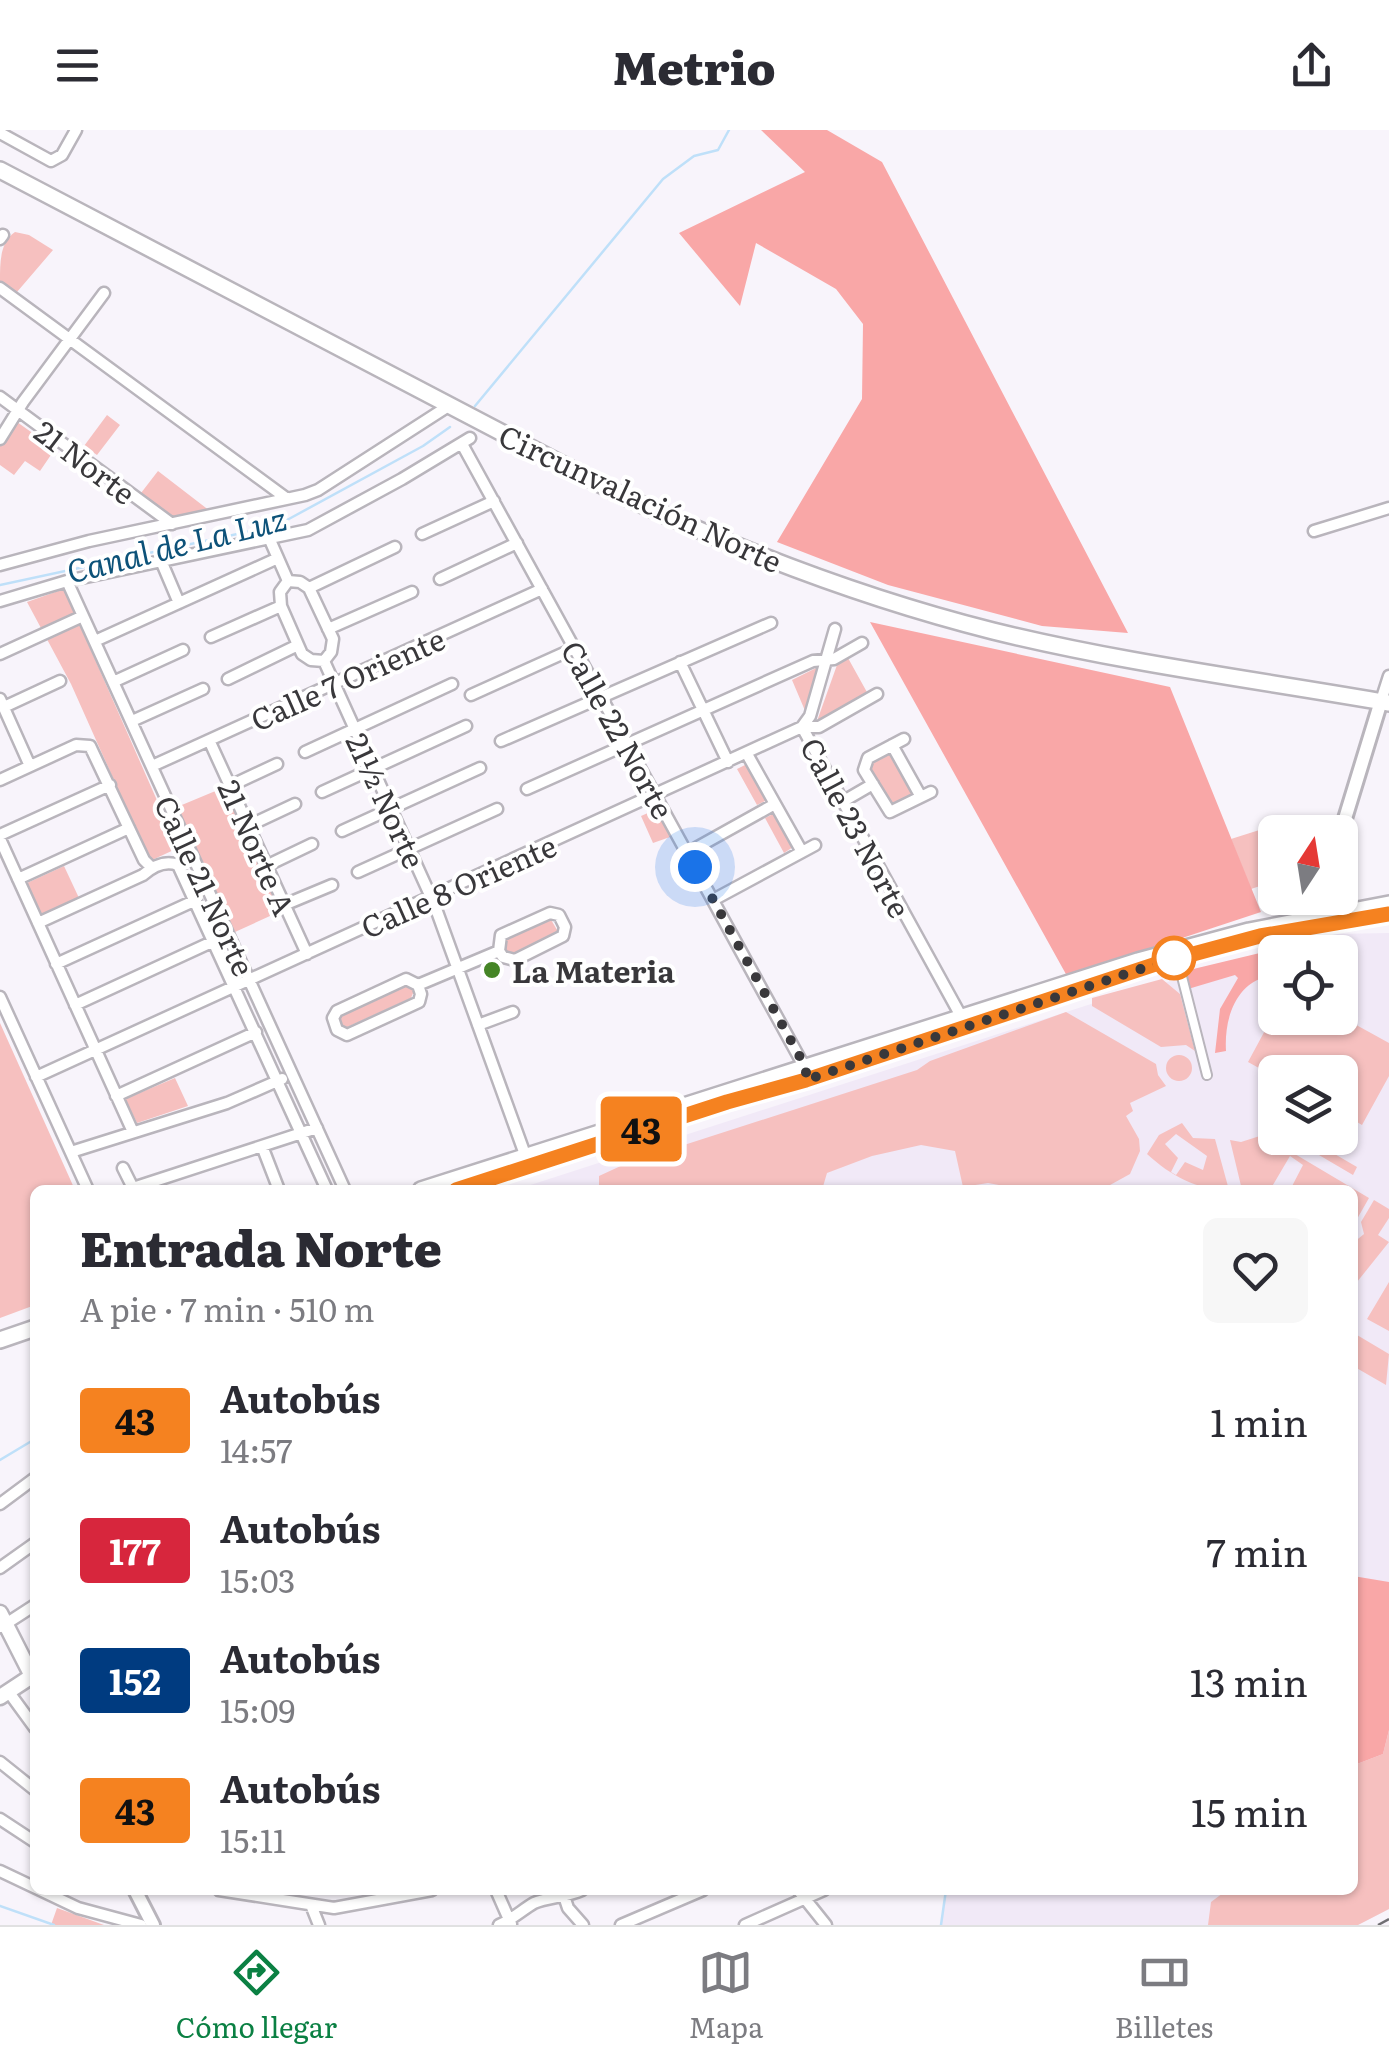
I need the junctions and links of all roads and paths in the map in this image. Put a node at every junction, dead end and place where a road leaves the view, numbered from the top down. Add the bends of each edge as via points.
1 (21, 130) edge
2 (76, 130) edge
3 (0, 133) edge
4 (15, 142) junction
5 (0, 170) edge
6 (0, 288) edge
7 (104, 293) dead end
8 (69, 339) junction
9 (0, 397) edge
10 (450, 405) junction
11 (18, 411) junction
12 (0, 439) edge
13 (286, 498) junction
14 (494, 501) junction
15 (1389, 508) edge
16 (172, 524) junction
17 (1314, 531) dead end
18 (422, 534) dead end
19 (270, 540) junction
20 (517, 543) junction
21 (394, 546) dead end
22 (278, 558) junction
23 (162, 563) junction
24 (0, 565) edge
25 (440, 578) dead end
26 (68, 581) junction
27 (288, 581) junction
28 (309, 588) junction
29 (542, 589) junction
30 (412, 592) dead end
31 (0, 601) edge
32 (179, 603) junction
33 (281, 606) junction
34 (83, 616) junction
35 (770, 623) dead end
36 (834, 628) dead end
37 (328, 629) junction
38 (212, 637) dead end
39 (95, 641) junction
40 (862, 643) dead end
41 (298, 645) junction
42 (574, 648) junction
43 (183, 650) dead end
44 (0, 654) edge
45 (826, 660) junction
46 (324, 661) junction
47 (680, 662) junction
48 (1389, 676) edge
49 (228, 678) dead end
50 (60, 680) dead end
51 (114, 682) junction
52 (334, 684) junction
53 (452, 684) dead end
54 (203, 689) dead end
55 (471, 694) dead end
56 (877, 694) dead end
57 (601, 696) junction
58 (1385, 702) edge
59 (2, 703) edge
60 (703, 711) junction
61 (132, 722) junction
62 (6, 726) edge
63 (466, 726) dead end
64 (802, 727) junction
65 (355, 729) junction
66 (904, 739) dead end
67 (209, 740) junction
68 (501, 741) dead end
69 (628, 744) junction
70 (892, 746) junction
71 (305, 752) dead end
72 (747, 754) junction
73 (728, 762) junction
74 (277, 764) dead end
75 (30, 766) junction
76 (152, 766) junction
77 (480, 768) dead end
78 (373, 769) junction
79 (0, 780) edge
80 (872, 784) junction
81 (110, 785) junction
82 (230, 786) junction
83 (527, 789) dead end
84 (322, 792) dead end
85 (656, 795) junction
86 (842, 802) junction
87 (296, 804) dead end
88 (775, 804) junction
89 (391, 808) junction
90 (497, 809) dead end
91 (1347, 815) edge
92 (248, 826) junction
93 (130, 828) junction
94 (342, 831) dead end
95 (0, 837) edge
96 (312, 844) dead end
97 (815, 845) dead end
98 (410, 849) junction
99 (802, 852) junction
100 (687, 853) junction
101 (266, 866) junction
102 (151, 867) junction
103 (358, 872) dead end
104 (18, 879) junction
105 (332, 885) dead end
106 (432, 897) junction
107 (196, 900) junction
108 (714, 900) junction
109 (1389, 904) edge
110 (284, 905) junction
111 (1389, 914) edge
112 (1324, 916) joint
113 (38, 923) junction
114 (214, 941) junction
115 (499, 951) junction
116 (306, 954) junction
117 (1177, 957) junction
118 (56, 964) junction
119 (458, 967) junction
120 (250, 980) junction
121 (418, 985) junction
122 (235, 986) junction
123 (0, 997) edge
124 (75, 1004) junction
125 (513, 1012) dead end
126 (962, 1018) junction
127 (478, 1025) junction
128 (256, 1032) junction
129 (96, 1050) junction
130 (292, 1074) junction
131 (806, 1074) junction
132 (1207, 1075) dead end
133 (36, 1077) junction
134 (278, 1081) junction
135 (116, 1096) junction
136 (317, 1128) junction
137 (133, 1132) junction
138 (301, 1132) junction
139 (262, 1146) junction
140 (70, 1152) junction
141 (527, 1161) junction
142 (123, 1168) dead end
143 (86, 1185) edge
144 (131, 1185) edge
145 (145, 1185) edge
146 (274, 1185) edge
147 (325, 1185) edge
148 (343, 1185) edge
149 (439, 1185) edge
150 (468, 1185) edge
151 (30, 1319) edge
152 (0, 1328) edge
153 (30, 1330) edge
154 (0, 1340) edge
155 (30, 1482) edge
156 (0, 1504) edge
157 (30, 1547) edge
158 (0, 1568) edge
159 (30, 1608) edge
160 (2, 1622) edge
161 (30, 1670) edge
162 (30, 1679) edge
163 (4, 1694) edge
164 (30, 1723) edge
165 (0, 1762) edge
166 (30, 1786) edge
167 (0, 1819) edge
168 (30, 1839) edge
169 (0, 1871) edge
170 (30, 1885) edge
171 (51, 1895) edge
172 (138, 1895) edge
173 (249, 1895) edge
174 (498, 1895) edge
175 (559, 1895) edge
176 (563, 1895) edge
177 (690, 1895) edge
178 (802, 1895) edge
179 (375, 1896) edge
180 (312, 1905) junction
181 (507, 1924) edge
182 (141, 1925) edge
183 (153, 1925) edge
184 (319, 1925) edge
185 (583, 1925) edge
186 (621, 1925) edge
187 (745, 1925) edge
188 (826, 1925) edge

1 - 4 street
2 - 4 street via 54,161
3 - 4 street
5 - 10 main road, Circunvalación Norte
6 - 8 street
7 - 8 street
8 - 11 street
8 - 13 street
9 - 11 street, 21 Norte
10 - 13 street via 318,490
10 - 58 main road, Circunvalación Norte via 672,519 856,591 1046,643
11 - 12 street
11 - 16 street, 21 Norte
13 - 16 street
14 - 18 street
14 - 19 street, Calle 22 Norte via 466,441 319,526
14 - 20 street, Calle 22 Norte
15 - 17 street
16 - 24 street
19 - 22 street
19 - 23 street
20 - 25 street
20 - 29 street, Calle 22 Norte
21 - 28 street
22 - 27 street
22 - 32 street
23 - 26 street
23 - 32 street
26 - 31 street
26 - 34 street, Calle 21 Norte
27 - 28 street
27 - 33 street
28 - 37 street
29 - 42 street, Calle 22 Norte
29 - 52 street, Calle 7 Oriente
30 - 37 street
32 - 39 street
33 - 38 street
33 - 41 street
34 - 39 street, Calle 21 Norte
34 - 44 street
35 - 47 street
36 - 45 street, Calle 23 Norte
37 - 46 street via 333,648
39 - 51 street, Calle 21 Norte
40 - 45 street
41 - 46 street via 308,659
41 - 49 street
42 - 55 street
42 - 57 street, Calle 22 Norte
43 - 51 street
45 - 60 street
45 - 64 street, Calle 23 Norte
46 - 52 street, 21½ Norte
47 - 57 street
47 - 60 street
48 - 58 street
50 - 59 street
51 - 61 street, Calle 21 Norte
52 - 65 street, 21½ Norte
52 - 67 street, Calle 7 Oriente
53 - 65 street
54 - 61 street
56 - 64 street, Calle 8 Oriente via 819,726
57 - 68 street
57 - 69 street, Calle 22 Norte
58 - 91 street
59 - 62 street
60 - 69 street
60 - 73 street
61 - 76 street, Calle 21 Norte
62 - 75 street
63 - 78 street
64 - 72 street, Calle 8 Oriente
64 - 86 street, Calle 23 Norte
65 - 71 street
65 - 78 street, 21½ Norte
66 - 70 street
67 - 76 street, Calle 7 Oriente
67 - 82 street, 21 Norte A
69 - 83 street
69 - 85 street, Calle 22 Norte
70 - 80 street via 865,760
70 - 80 street via 926,794 890,812
72 - 73 street, Calle 8 Oriente
72 - 88 street
73 - 85 street, Calle 8 Oriente
74 - 82 street
75 - 79 street
75 - 81 street via 87,744
76 - 120 street, Calle 21 Norte
77 - 89 street
78 - 84 street
78 - 89 street, 21½ Norte
80 - 86 street
81 - 93 street
81 - 95 street
82 - 92 street, 21 Norte A
85 - 100 street, Calle 22 Norte
85 - 106 street, Calle 8 Oriente
86 - 126 street, Calle 23 Norte
87 - 92 street
88 - 99 street
88 - 100 street
89 - 94 street
89 - 98 street, 21½ Norte
90 - 98 street
92 - 101 street, 21 Norte A
93 - 102 street
93 - 104 street
95 - 104 street
96 - 101 street
97 - 99 street
98 - 103 street
98 - 106 street, 21½ Norte
99 - 108 street
100 - 108 street, Calle 22 Norte
101 - 110 street, 21 Norte A
102 - 107 street, Calle 21 Norte via 174,863
102 - 113 street
104 - 113 street
105 - 110 street
106 - 116 street, Calle 8 Oriente
106 - 119 street, 21½ Norte
107 - 114 street, Calle 21 Norte
107 - 118 street
108 - 131 street, Calle 22 Norte
109 - 112 main road
110 - 116 street, 21 Norte A
111 - 117 main road
112 - 126 main road via 1192,945
113 - 118 street
114 - 122 street, Calle 21 Norte
114 - 124 street
115 - 115 street via 501,936 550,913 565,927 564,936 515,960
115 - 119 street
116 - 120 street, Calle 8 Oriente
117 - 131 main road
117 - 132 street
118 - 124 street
119 - 121 street
119 - 127 street, 21½ Norte
120 - 122 street, Calle 8 Oriente
120 - 130 street, Calle 21 Norte
121 - 121 street via 406,979 337,1011 337,1030 348,1035 418,1002
122 - 128 street, Calle 21 Norte
122 - 129 street, Calle 8 Oriente
123 - 133 street
124 - 129 street
125 - 127 street
126 - 131 main road
127 - 141 street, 21½ Norte
128 - 134 street, Calle 21 Norte
128 - 135 street
129 - 133 street, Calle 8 Oriente
129 - 135 street
130 - 134 street
130 - 136 street, Calle 21 Norte
131 - 141 main road
133 - 140 street
134 - 137 street
134 - 138 street, Calle 21 Norte
135 - 137 street
136 - 138 street
136 - 148 street, Calle 21 Norte
137 - 140 street
138 - 139 street
138 - 147 street, Calle 21 Norte
139 - 145 street
139 - 146 street
140 - 143 street
141 - 149 main road
141 - 150 main road
142 - 144 street
151 - 152 main road
153 - 154 main road
155 - 156 street
157 - 158 street
159 - 160 street
160 - 161 main road
162 - 163 main road
163 - 164 street
165 - 166 street
167 - 168 street
169 - 170 street
171 - 182 street
172 - 183 street
173 - 180 street
174 - 181 street
175 - 181 street
176 - 185 street
177 - 186 street
178 - 187 street
178 - 188 street
179 - 180 street via 334,1908
180 - 184 street

